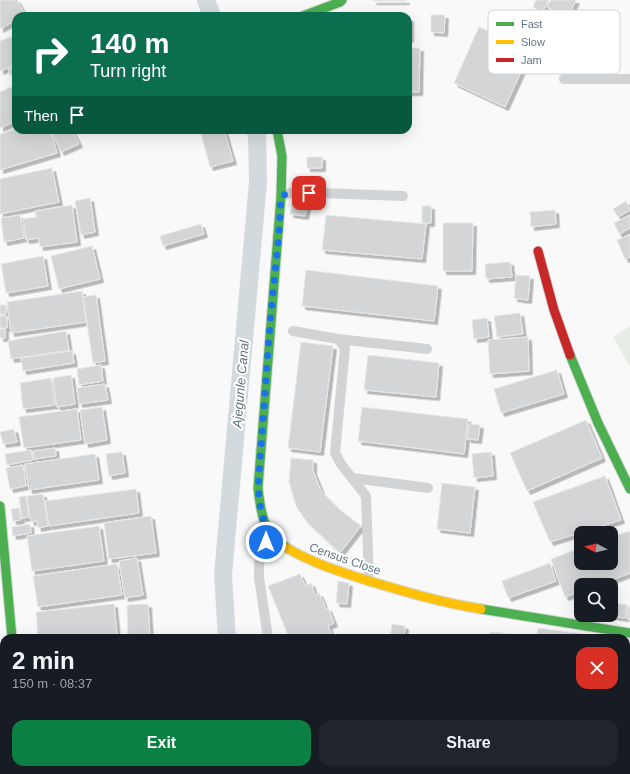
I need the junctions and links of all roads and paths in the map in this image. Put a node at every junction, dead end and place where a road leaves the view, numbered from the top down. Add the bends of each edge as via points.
1 (342, 0) edge
2 (314, 12) edge
3 (564, 79) dead end
4 (630, 79) edge
5 (278, 134) edge
6 (281, 196) junction
7 (403, 196) dead end
8 (538, 251) dead end
9 (293, 331) dead end
10 (338, 340) junction
11 (427, 349) dead end
12 (353, 478) junction
13 (428, 488) dead end
14 (630, 489) edge
15 (0, 506) edge
16 (269, 532) junction
17 (368, 580) junction
18 (630, 633) edge
19 (12, 634) edge
20 (267, 634) edge

1 - 2 street
3 - 4 lane
5 - 6 street, Census Close via 282,156
6 - 7 lane via 293,192
6 - 16 street, Census Close via 258,488 261,513
8 - 14 street via 575,366
9 - 10 lane
10 - 11 lane
10 - 12 lane via 345,348 345,358 335,453
12 - 13 lane
12 - 17 lane via 366,496
15 - 19 street
16 - 17 street, Census Close via 282,545 305,559
16 - 20 lane via 259,564
17 - 18 street, Census Close via 452,604

